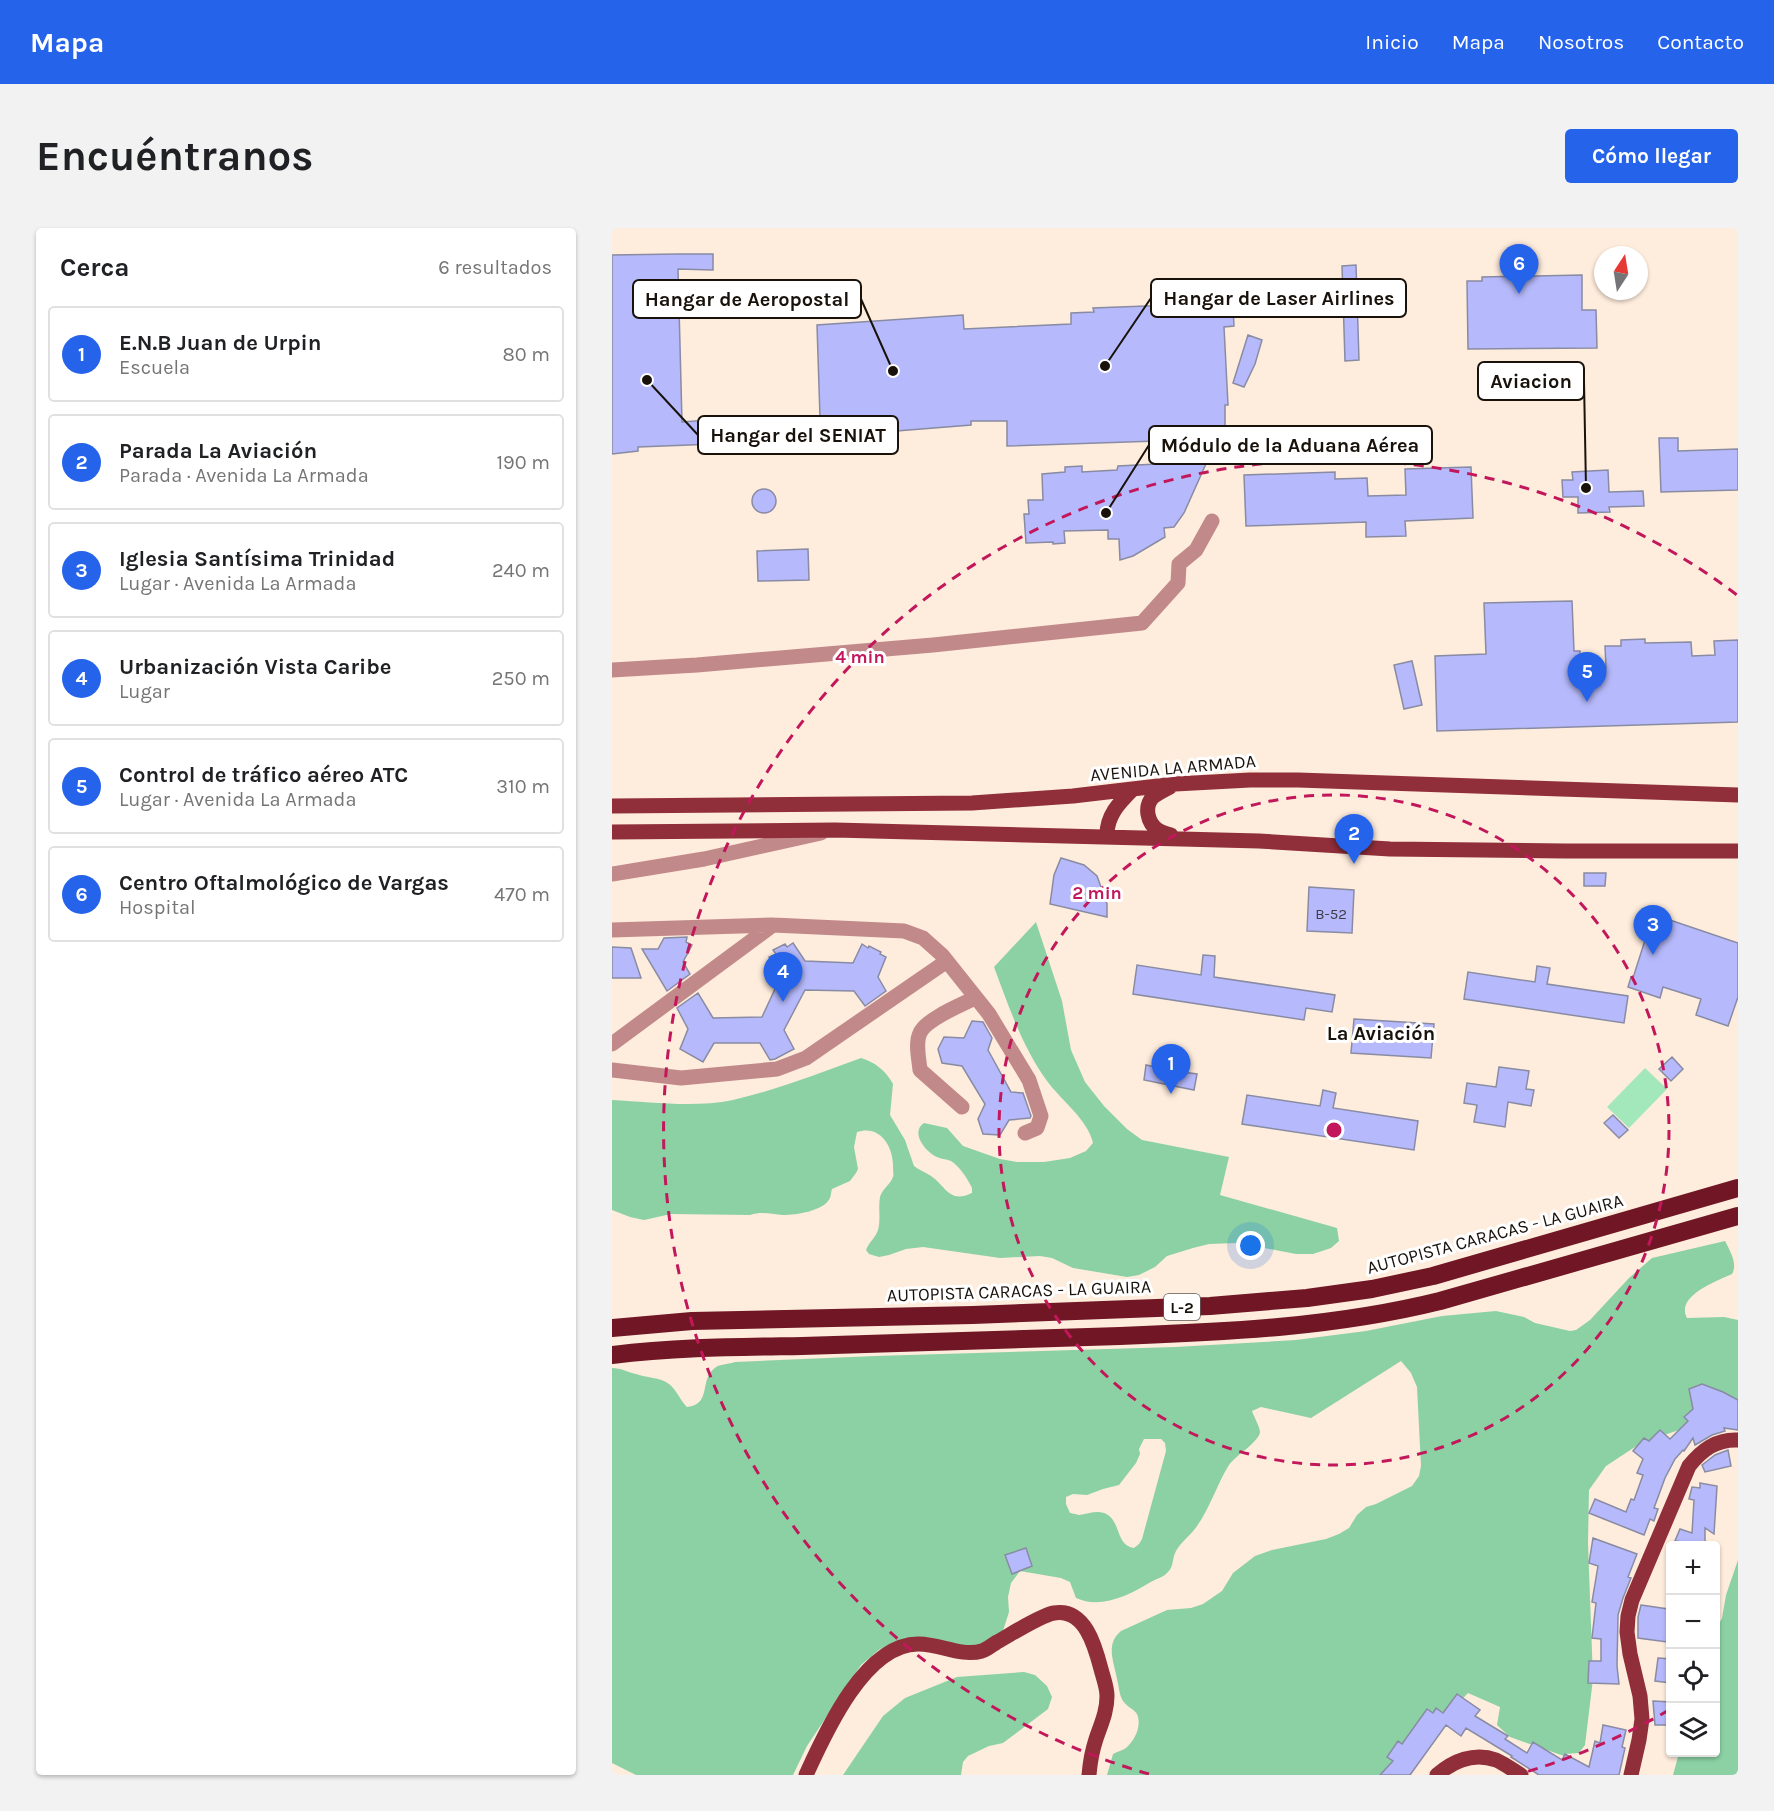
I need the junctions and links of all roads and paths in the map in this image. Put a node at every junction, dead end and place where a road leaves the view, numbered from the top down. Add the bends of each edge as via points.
1 (1212, 521) dead end
2 (612, 670) edge
3 (1175, 784) junction
4 (1133, 789) junction
5 (1738, 795) edge
6 (612, 806) edge
7 (835, 830) junction
8 (612, 832) edge
9 (1107, 837) junction
10 (1182, 839) junction
11 (1738, 850) edge
12 (612, 874) edge
13 (773, 925) junction
14 (612, 930) edge
15 (947, 961) junction
16 (975, 998) junction
17 (612, 1044) edge
18 (612, 1070) edge
19 (962, 1107) dead end
20 (1024, 1133) dead end
21 (1738, 1188) edge
22 (1738, 1216) edge
23 (612, 1328) edge
24 (612, 1355) edge
25 (1738, 1440) edge
26 (806, 1775) edge
27 (1089, 1775) edge
28 (1437, 1775) edge
29 (1521, 1775) edge
30 (1631, 1775) edge

1 - 2 street via 1196,550 1179,564 1178,584 1142,623 933,645
3 - 4 main road, AVENIDA LA ARMADA
3 - 5 main road, AVENIDA LA ARMADA via 1298,780
3 - 10 main road via 1149,802 1148,816 1156,830
4 - 6 main road, AVENIDA LA ARMADA via 972,803
4 - 9 main road via 1110,817
7 - 8 main road
7 - 9 main road
7 - 12 street via 704,859
9 - 10 main road
10 - 11 main road via 1390,849
13 - 14 street
13 - 15 street via 904,931 923,938
13 - 17 street
15 - 16 street
15 - 18 street via 806,1058 777,1069 681,1078
16 - 19 street via 929,1022 920,1031 918,1042 920,1070
16 - 20 street via 989,1014 1032,1088 1041,1116 1037,1128
21 - 23 highway, AUTOPISTA CARACAS - LA GUAIRA / L-2 via 1433,1276 1324,1296 1210,1306 692,1321
22 - 24 highway, L-2 via 1408,1310 1336,1322 1212,1332 693,1348
25 - 30 main road via 1715,1442 1689,1466 1632,1600 1627,1632 1642,1719
26 - 27 main road via 846,1699 881,1657 908,1644 967,1652 985,1650 1054,1613 1067,1613 1089,1632 1107,1694
28 - 29 main road via 1453,1763 1473,1758 1497,1760

